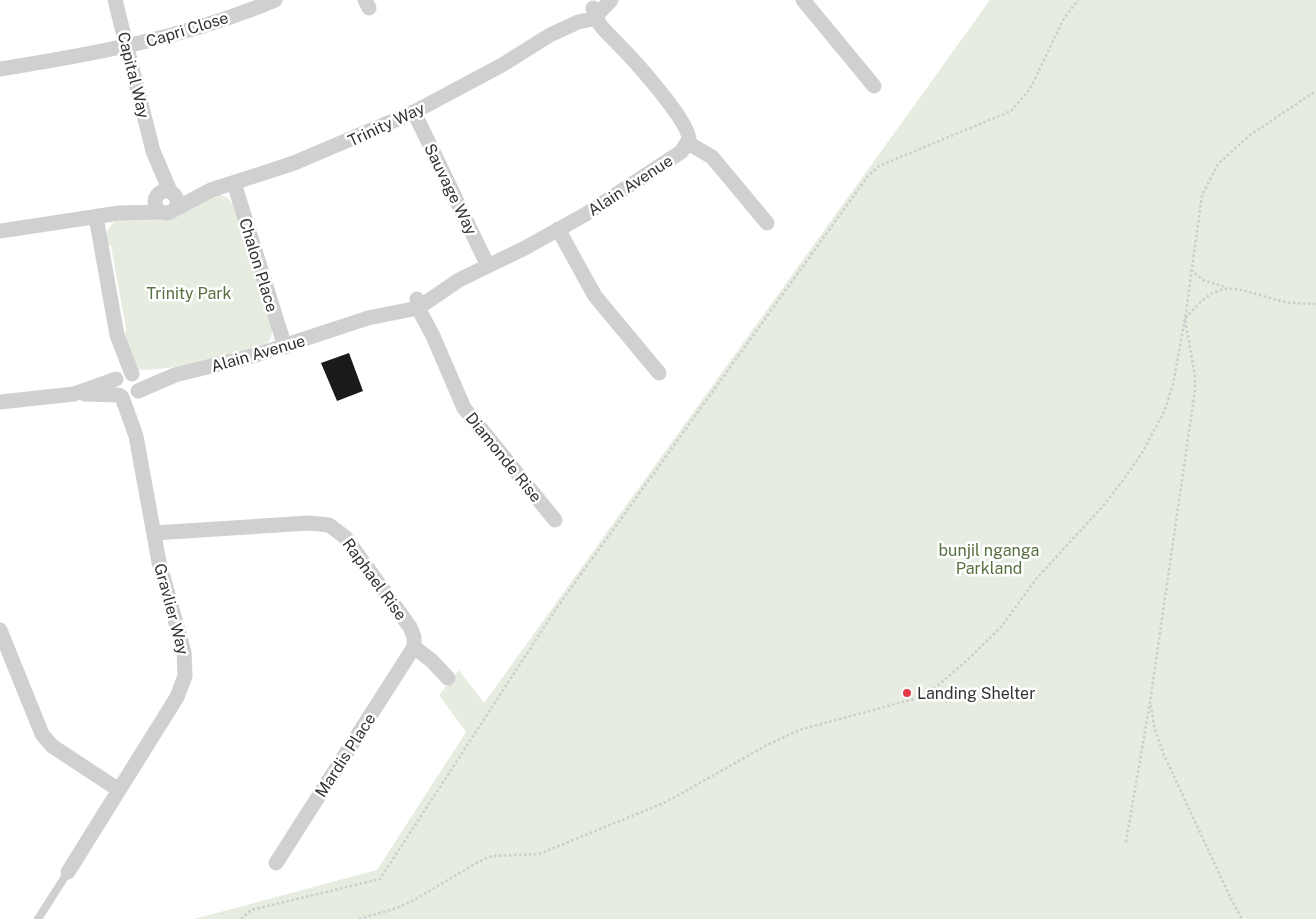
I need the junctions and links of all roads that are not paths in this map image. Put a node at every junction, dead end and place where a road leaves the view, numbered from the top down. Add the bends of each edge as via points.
1 (115, 0) edge
2 (275, 0) edge
3 (611, 0) edge
4 (803, 0) edge
5 (597, 10) edge
6 (127, 47) junction
7 (0, 69) edge
8 (874, 86) dead end
9 (414, 112) junction
10 (688, 143) junction
11 (234, 183) junction
12 (165, 200) junction
13 (96, 217) junction
14 (766, 223) dead end
15 (558, 229) junction
16 (0, 231) edge
17 (488, 266) junction
18 (420, 304) junction
19 (285, 347) junction
20 (659, 373) dead end
21 (175, 375) junction
22 (125, 376) junction
23 (74, 394) junction
24 (129, 394) junction
25 (0, 402) edge
26 (555, 520) dead end
27 (154, 534) junction
28 (0, 630) edge
29 (414, 647) junction
30 (448, 678) dead end
31 (120, 790) junction
32 (276, 862) dead end
33 (68, 872) joint
34 (38, 919) edge

1 - 6 street, Capital Way
2 - 6 street, Capri Close via 208,24
3 - 5 street, Trinity Way
4 - 8 street
5 - 9 street, Trinity Way via 567,20 550,35 502,65
5 - 10 street, Alain Avenue via 618,44 684,122
6 - 7 street, Capri Close
6 - 12 street, Capital Way
9 - 11 street, Trinity Way via 336,147
9 - 17 street, Sauvage Way
10 - 14 street via 712,157
10 - 15 street, Alain Avenue via 675,157 644,178
11 - 12 street, Trinity Way
11 - 19 street, Chalon Place
12 - 13 street, Trinity Way
13 - 16 street, Trinity Way
13 - 22 street
15 - 17 street, Alain Avenue
15 - 20 street via 596,296
17 - 18 street, Alain Avenue
18 - 19 street, Alain Avenue
18 - 26 street, Diamonde Rise via 470,416
19 - 21 street, Alain Avenue
21 - 22 street, Alain Avenue
21 - 24 street, Alain Avenue
22 - 23 street, Alain Avenue
22 - 24 street via 138,381
22 - 24 street via 114,386
23 - 24 street, Alain Avenue
23 - 25 street, Alain Avenue
24 - 27 street, Gravlier Way
27 - 29 street, Raphael Rise via 310,523 329,525 345,537 410,627
27 - 31 street, Gravlier Way via 184,652 185,676 177,697
28 - 31 street via 47,741
29 - 30 street
29 - 32 street, Mardis Place
31 - 33 street, Gravlier Way
33 - 34 lane

